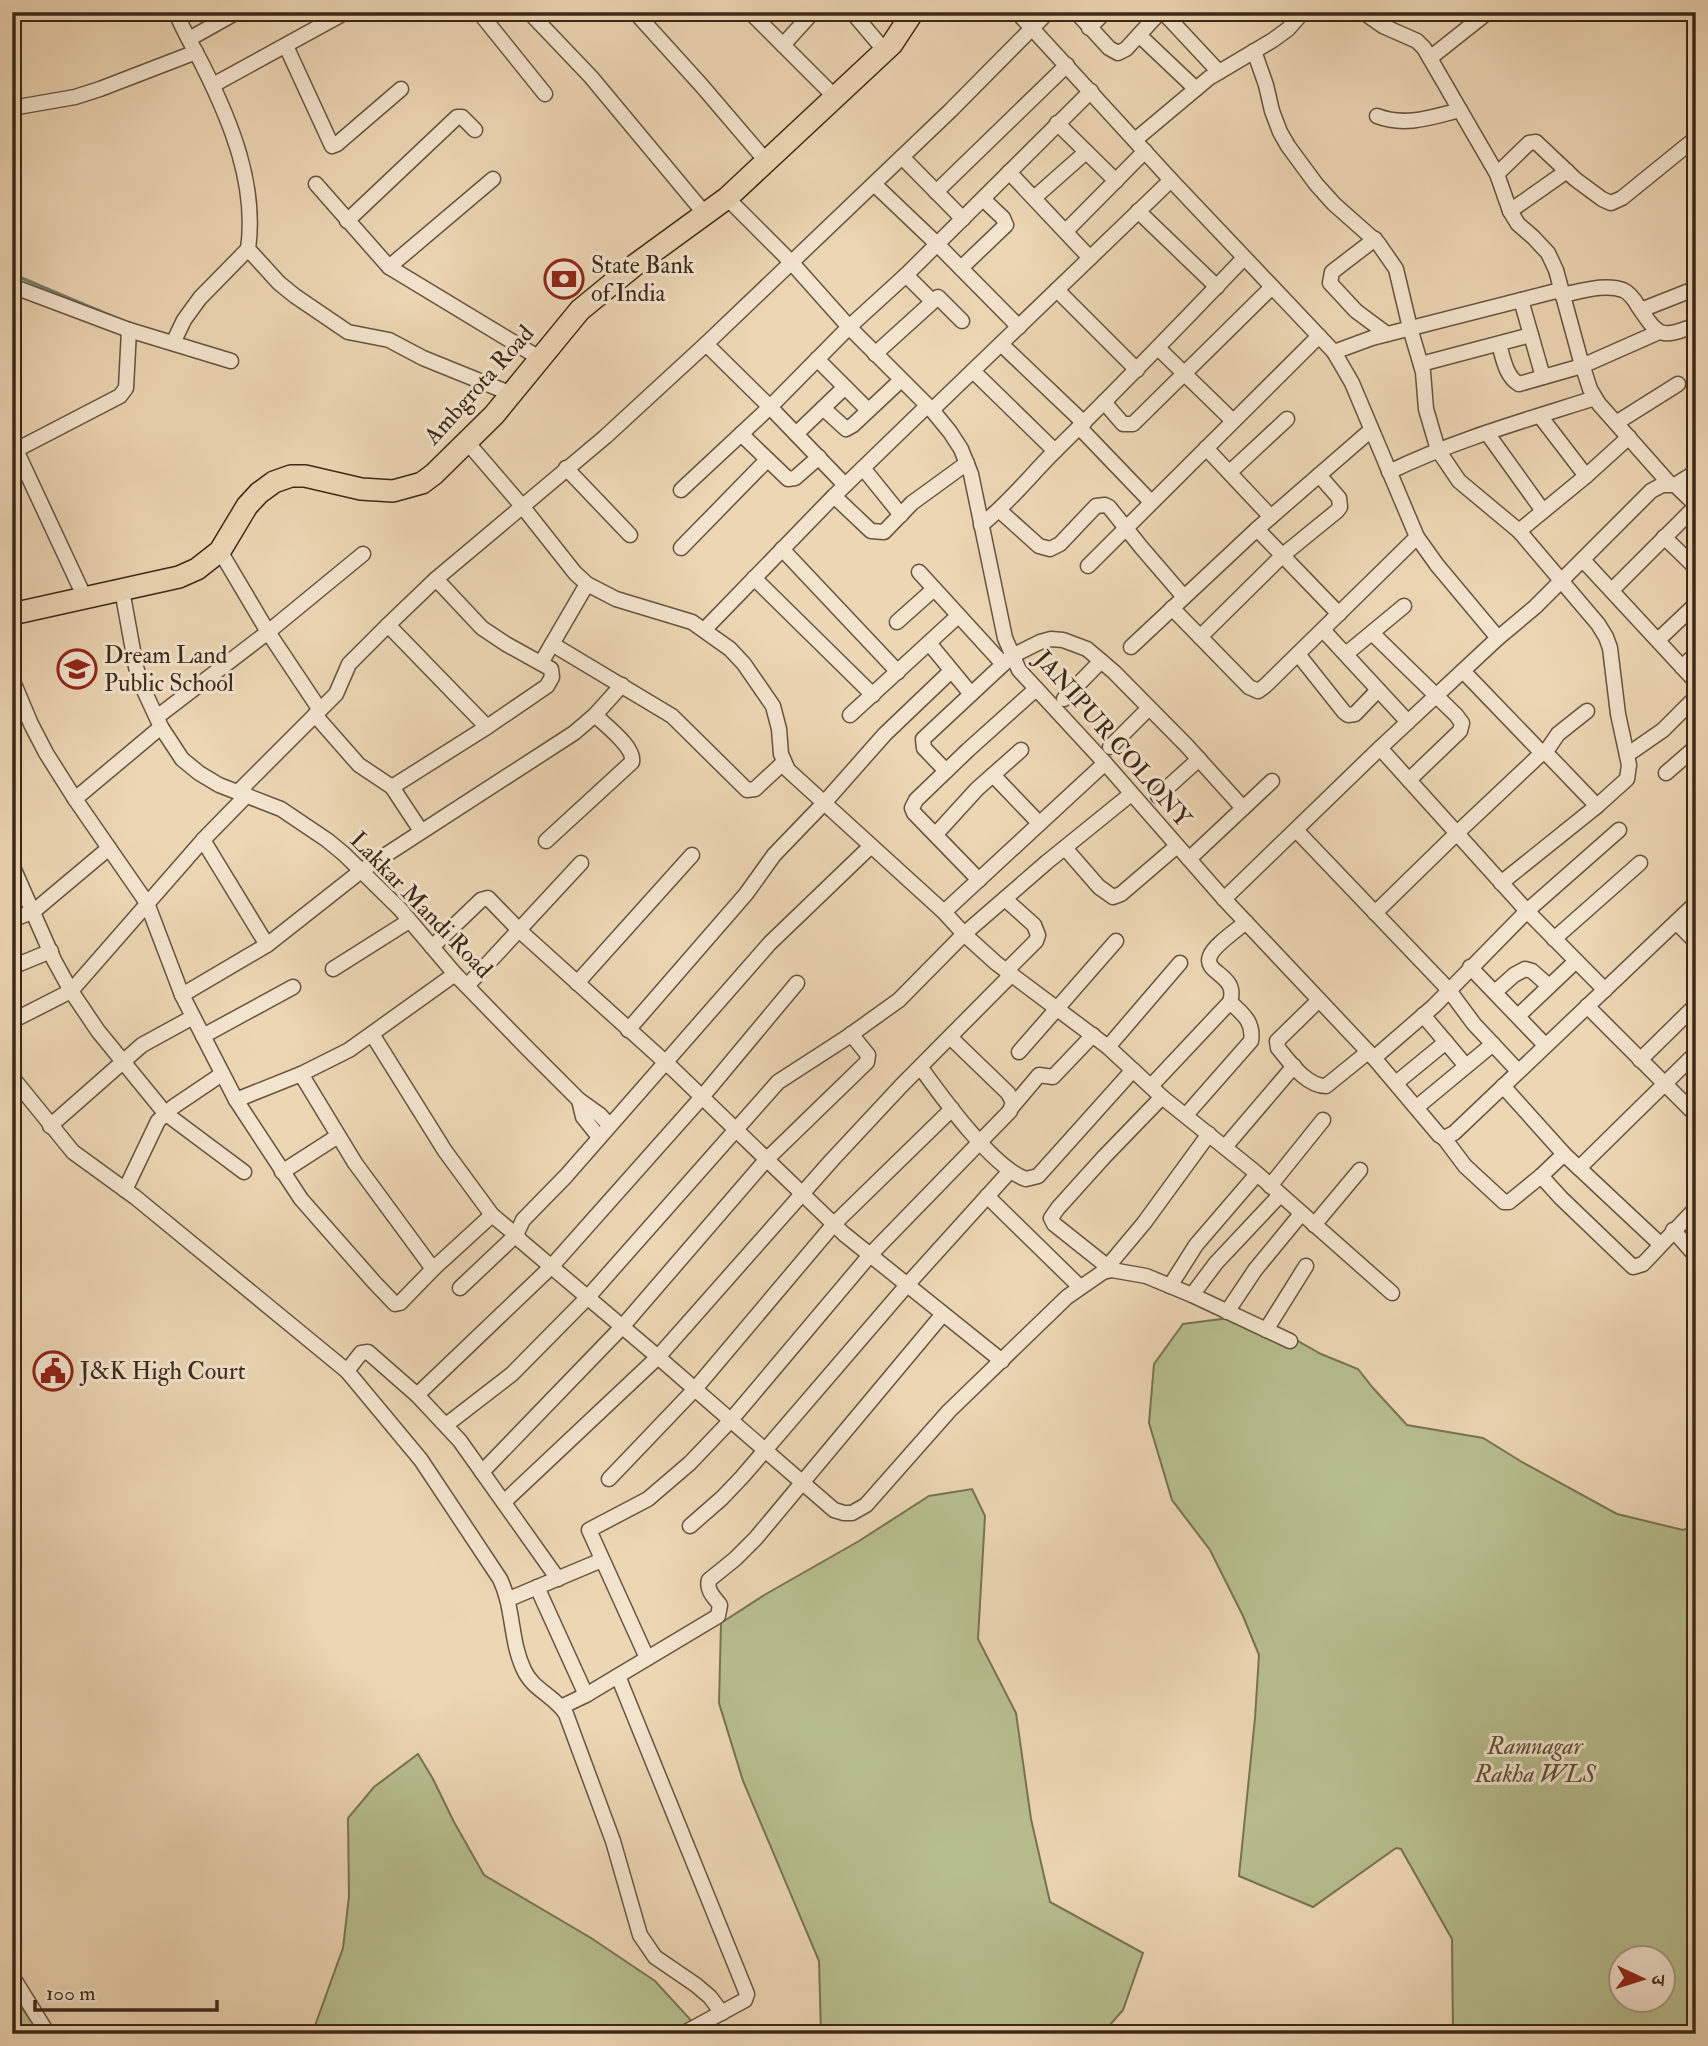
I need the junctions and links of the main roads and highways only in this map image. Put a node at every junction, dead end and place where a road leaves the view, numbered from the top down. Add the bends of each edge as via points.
1 (913, 12) edge
2 (12, 614) edge

1 - 2 main road, Ambgrota Road via 896,40 727,198 570,320 512,394 422,483 393,491 291,476 259,493 220,551 197,569 179,577

